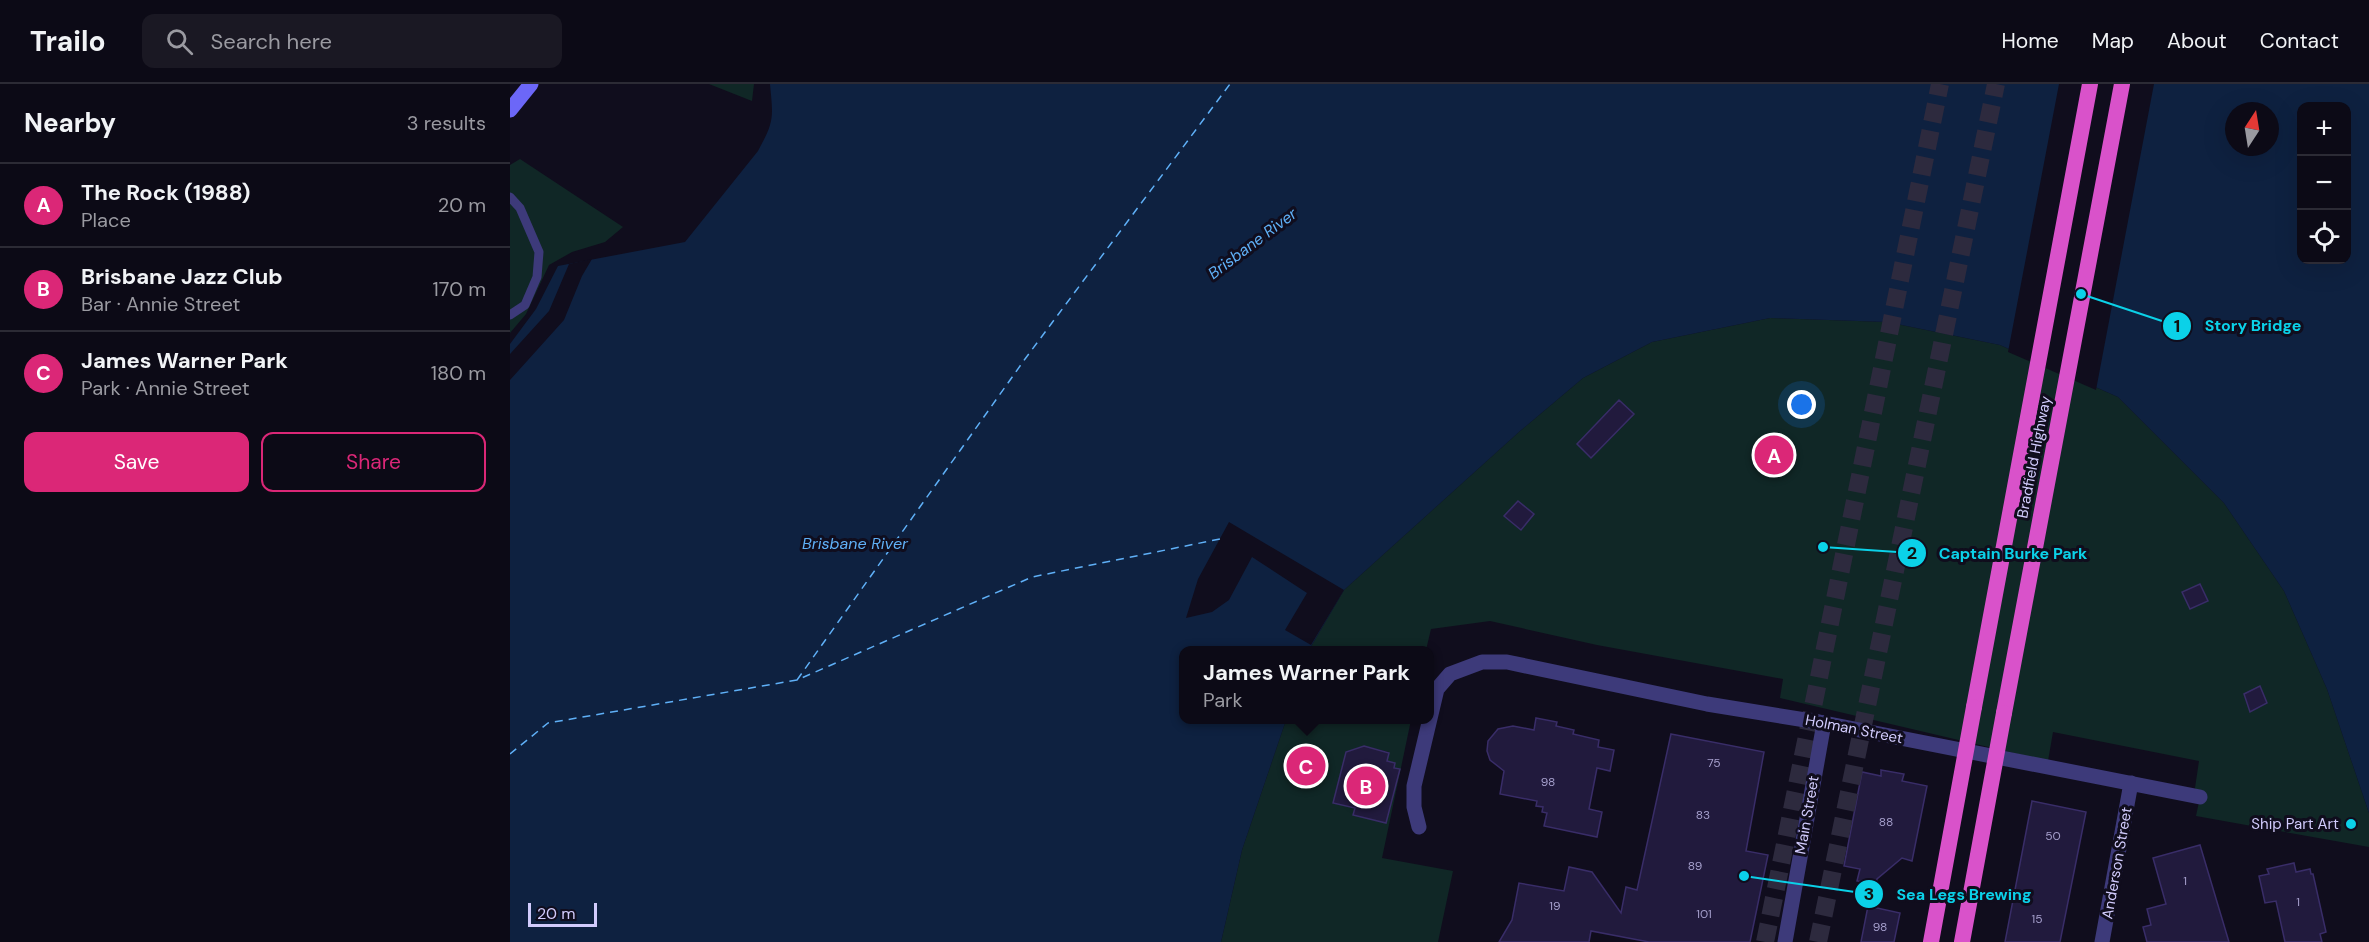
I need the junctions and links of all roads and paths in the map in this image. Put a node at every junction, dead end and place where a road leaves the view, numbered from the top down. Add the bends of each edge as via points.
1 (531, 84) edge
2 (2090, 84) edge
3 (2122, 84) edge
4 (510, 110) edge
5 (510, 197) edge
6 (510, 315) edge
7 (1434, 702) edge
8 (1824, 723) junction
9 (1429, 724) edge
10 (2131, 783) junction
11 (2200, 797) dead end
12 (1419, 827) dead end
13 (1785, 942) edge
14 (1931, 942) edge
15 (1962, 942) edge
16 (2102, 942) edge

1 - 4 main road
2 - 14 highway, Bradfield Highway, bridge
3 - 15 highway, Bradfield Highway, bridge
5 - 6 lane via 520,208 539,252 537,277 525,305
7 - 8 street, Holman Street via 1437,689 1450,674 1482,662 1508,662 1707,704
8 - 10 street, Holman Street
8 - 13 street, Main Street
9 - 12 street, Holman Street via 1414,786
10 - 11 street, Holman Street
10 - 16 street, Anderson Street

